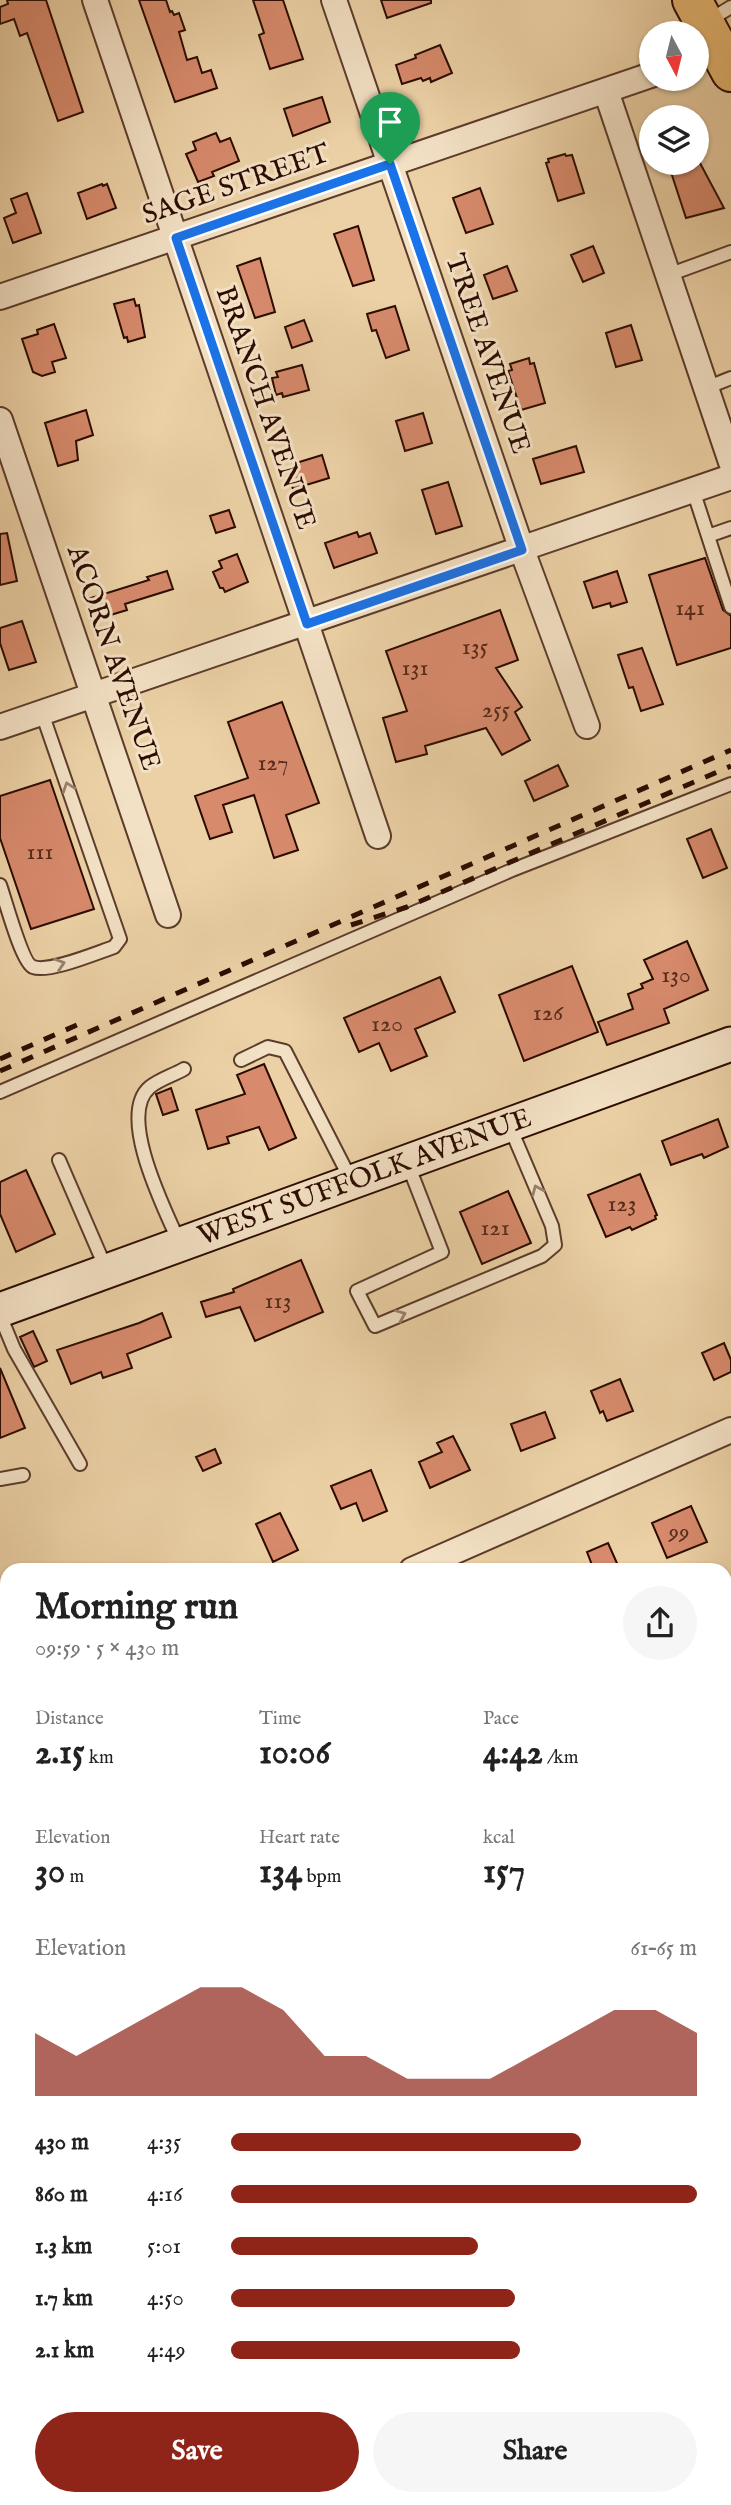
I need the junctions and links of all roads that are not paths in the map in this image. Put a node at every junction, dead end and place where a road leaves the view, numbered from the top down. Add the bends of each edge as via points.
1 (95, 0) edge
2 (334, 0) edge
3 (639, 79) edge
4 (606, 91) junction
5 (390, 164) junction
6 (176, 238) junction
7 (731, 253) edge
8 (668, 275) junction
9 (0, 297) edge
10 (731, 378) edge
11 (706, 388) junction
12 (0, 420) edge
13 (731, 462) edge
14 (731, 477) edge
15 (693, 490) junction
16 (731, 528) edge
17 (708, 536) junction
18 (522, 550) junction
19 (731, 607) edge
20 (307, 624) junction
21 (94, 695) junction
22 (42, 713) junction
23 (587, 726) dead end
24 (0, 727) edge
25 (731, 784) edge
26 (378, 836) dead end
27 (0, 885) edge
28 (168, 915) dead end
29 (731, 1044) edge
30 (240, 1060) dead end
31 (184, 1069) dead end
32 (0, 1091) edge
33 (509, 1125) junction
34 (59, 1160) dead end
35 (407, 1162) junction
36 (352, 1182) junction
37 (180, 1244) junction
38 (107, 1271) junction
39 (0, 1312) edge
40 (731, 1430) edge
41 (80, 1464) dead end
42 (23, 1475) dead end
43 (0, 1479) edge
44 (428, 1563) edge

1 - 6 street, BRANCH AVENUE
2 - 5 street, TREE AVENUE
3 - 4 street, SAGE STREET
4 - 5 street, SAGE STREET
4 - 8 street
5 - 6 street, SAGE STREET
5 - 18 street, TREE AVENUE
6 - 9 street, SAGE STREET
6 - 20 street, BRANCH AVENUE
7 - 8 lane
8 - 11 street
10 - 11 lane
11 - 13 street
12 - 21 street, ACORN AVENUE
14 - 15 street
15 - 17 lane
15 - 18 street
16 - 17 lane
17 - 19 lane
18 - 20 street
18 - 23 street, TREE AVENUE
20 - 21 street
20 - 26 street, BRANCH AVENUE
21 - 22 street
21 - 28 street, ACORN AVENUE
22 - 24 street
27 -> 22 lane via 19,943 33,968 49,968 114,947 120,939
25 - 32 lane via 512,870
29 - 33 main road, WEST SUFFOLK AVENUE
30 - 36 lane via 268,1047 285,1051
31 - 37 lane via 150,1087 142,1098 139,1116 147,1165
33 - 35 main road, WEST SUFFOLK AVENUE
35 -> 33 lane via 442,1252 357,1291 375,1326 542,1256 555,1245 552,1226
34 - 38 lane
35 - 36 main road, WEST SUFFOLK AVENUE
36 - 37 main road, WEST SUFFOLK AVENUE
37 - 38 main road, WEST SUFFOLK AVENUE
38 - 39 main road, WEST SUFFOLK AVENUE
39 - 41 lane via 14,1349
40 - 44 street
42 - 43 lane

